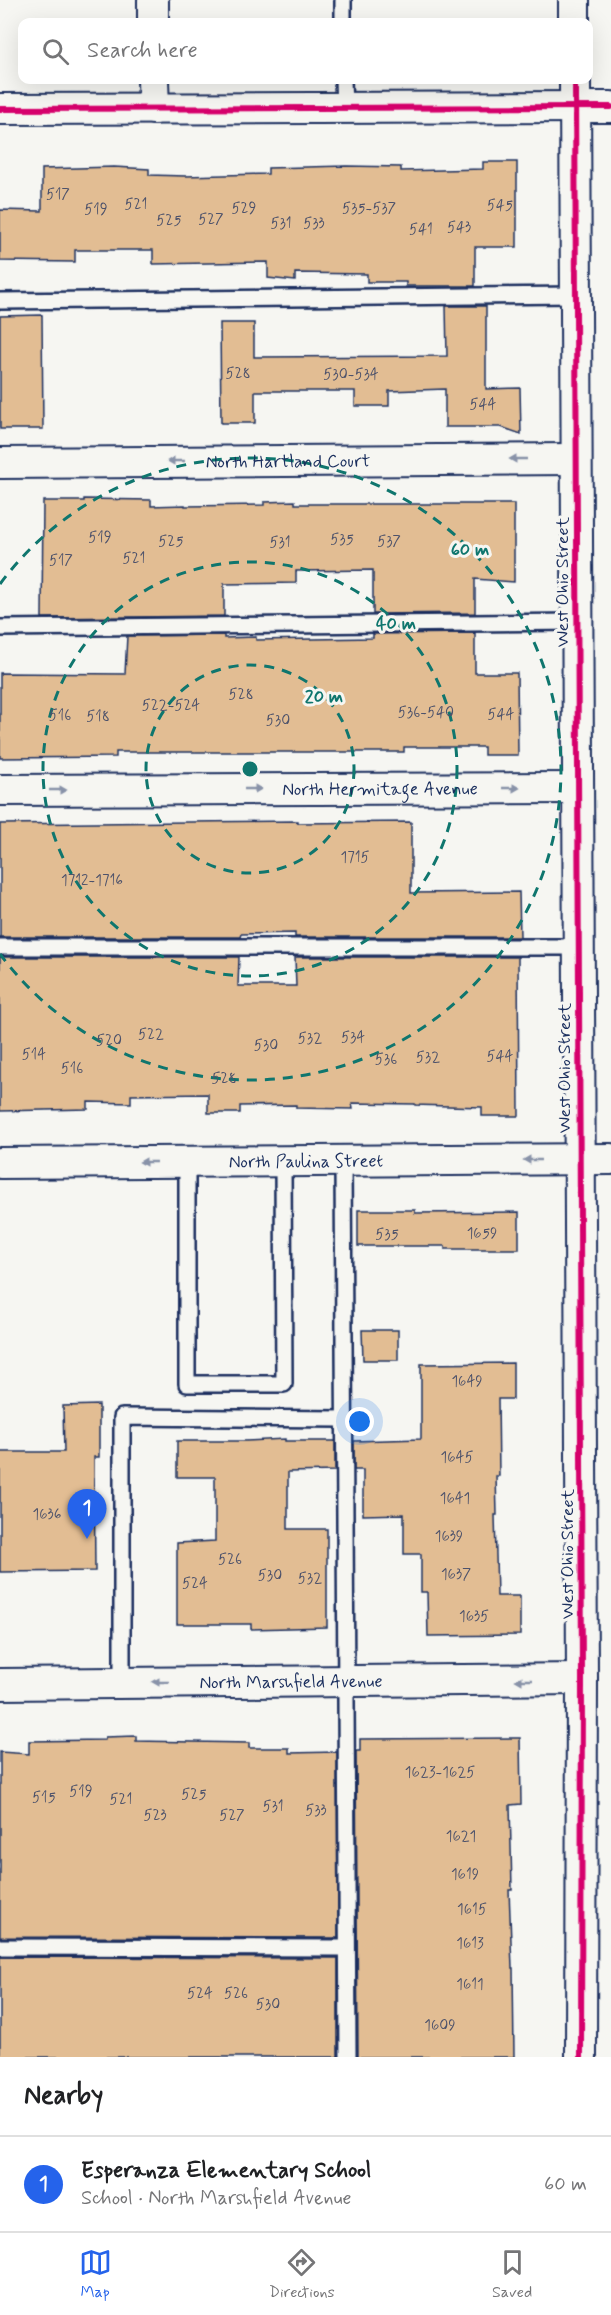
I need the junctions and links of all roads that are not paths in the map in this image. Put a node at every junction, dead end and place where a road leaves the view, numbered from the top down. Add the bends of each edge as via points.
1 (153, 0) edge
2 (343, 0) edge
3 (574, 0) edge
4 (153, 18) edge
5 (343, 18) edge
6 (574, 18) edge
7 (153, 84) edge
8 (575, 93) edge
9 (344, 94) edge
10 (611, 107) edge
11 (154, 109) junction
12 (0, 110) edge
13 (575, 295) junction
14 (0, 301) edge
15 (576, 459) junction
16 (0, 463) edge
17 (577, 622) junction
18 (0, 628) edge
19 (578, 788) junction
20 (0, 790) edge
21 (0, 947) edge
22 (579, 947) junction
23 (611, 1159) edge
24 (580, 1160) junction
25 (283, 1161) junction
26 (343, 1161) junction
27 (0, 1162) edge
28 (187, 1162) junction
29 (344, 1419) junction
30 (582, 1679) junction
31 (345, 1681) junction
32 (122, 1683) junction
33 (0, 1684) edge
34 (0, 1947) edge
35 (346, 1948) junction
36 (348, 2057) edge
37 (581, 2057) edge

1 - 4 street
2 - 5 lane
3 - 6 street
7 - 11 street
8 - 9 street
8 - 10 street
8 - 13 street, West Ohio Street
9 - 11 street
11 - 12 street
13 - 14 lane
13 - 15 street, West Ohio Street
15 -> 16 street, North Hartland Court
15 - 17 street, West Ohio Street
17 - 18 lane
17 - 19 street, West Ohio Street
20 -> 19 street, North Hermitage Avenue
19 - 22 street, West Ohio Street
21 - 22 lane
22 - 24 street, West Ohio Street
23 - 24 street, North Paulina Street
24 -> 26 street, North Paulina Street
24 - 30 street, West Ohio Street
25 - 26 street, North Paulina Street
25 - 28 street, North Paulina Street
25 - 28 lane via 284,1384 187,1384
26 - 29 lane
28 -> 27 street, North Paulina Street
29 - 31 lane
29 - 32 lane via 122,1417
30 -> 31 street, North Marshfield Avenue
30 - 37 street, West Ohio Street
31 -> 32 street, North Marshfield Avenue
31 - 35 lane
32 - 33 street, North Marshfield Avenue
34 - 35 lane
35 - 36 lane

